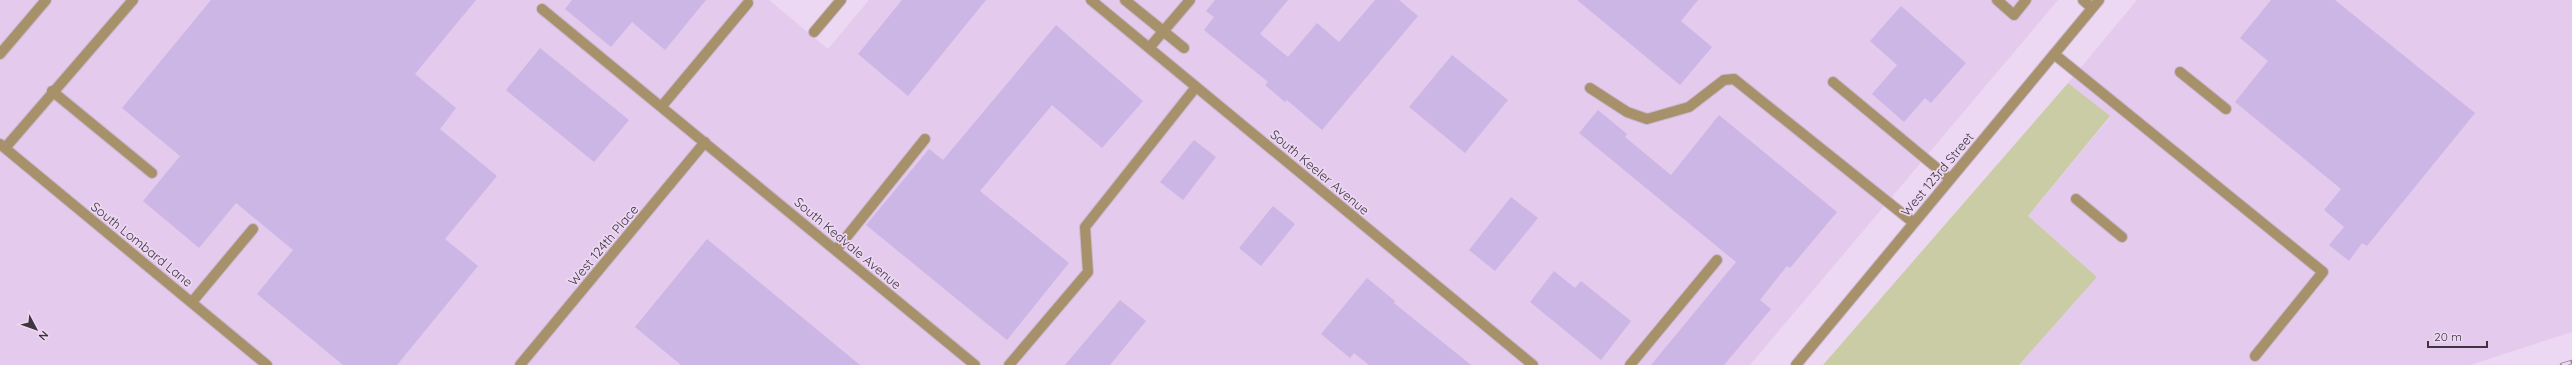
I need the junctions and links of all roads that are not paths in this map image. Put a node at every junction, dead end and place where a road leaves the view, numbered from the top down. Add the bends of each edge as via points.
1 (46, 0) edge
2 (133, 0) edge
3 (841, 0) edge
4 (1091, 0) edge
5 (1125, 0) edge
6 (1190, 0) edge
7 (1997, 0) edge
8 (2026, 0) edge
9 (2083, 0) edge
10 (748, 4) dead end
11 (2096, 4) edge
12 (542, 9) dead end
13 (1164, 31) junction
14 (814, 32) dead end
15 (1149, 48) junction
16 (1184, 48) dead end
17 (0, 54) edge
18 (2054, 54) junction
19 (2180, 72) dead end
20 (1833, 82) dead end
21 (1196, 87) junction
22 (1590, 88) dead end
23 (52, 91) junction
24 (662, 106) junction
25 (2226, 109) dead end
26 (925, 139) dead end
27 (706, 142) junction
28 (2, 146) edge
29 (152, 173) dead end
30 (1950, 179) junction
31 (2076, 199) dead end
32 (1914, 223) junction
33 (252, 229) dead end
34 (2122, 237) dead end
35 (836, 250) junction
36 (1717, 260) dead end
37 (192, 302) junction
38 (2255, 356) dead end
39 (268, 365) edge
40 (520, 365) edge
41 (975, 365) edge
42 (1009, 365) edge
43 (1533, 365) edge
44 (1630, 365) edge
45 (1796, 365) edge

1 - 17 street
2 - 23 street
3 - 14 street
4 - 15 street, South Keeler Avenue
5 - 13 street
6 - 13 street
7 - 8 street via 2014,15
9 - 11 street
10 - 24 street
11 - 18 street, West 123rd Street
12 - 24 street, South Kedvale Avenue
13 - 15 street
13 - 16 street
15 - 21 street, South Keeler Avenue
18 - 30 street, West 123rd Street
18 - 38 street via 2323,272
19 - 25 street
20 - 30 street
21 - 42 street via 1085,227 1088,272
21 - 43 street, South Keeler Avenue
22 - 32 street via 1627,112 1647,118 1689,107 1724,80 1734,79
23 - 28 street
23 - 29 street
24 - 27 street, South Kedvale Avenue
26 - 35 street
27 - 35 street, South Kedvale Avenue
27 - 40 street, West 124th Place
28 - 37 street, South Lombard Lane
30 - 32 street, West 123rd Street
31 - 34 street
32 - 45 street, West 123rd Street
33 - 37 street
35 - 41 street, South Kedvale Avenue
36 - 44 street
37 - 39 street, South Lombard Lane

